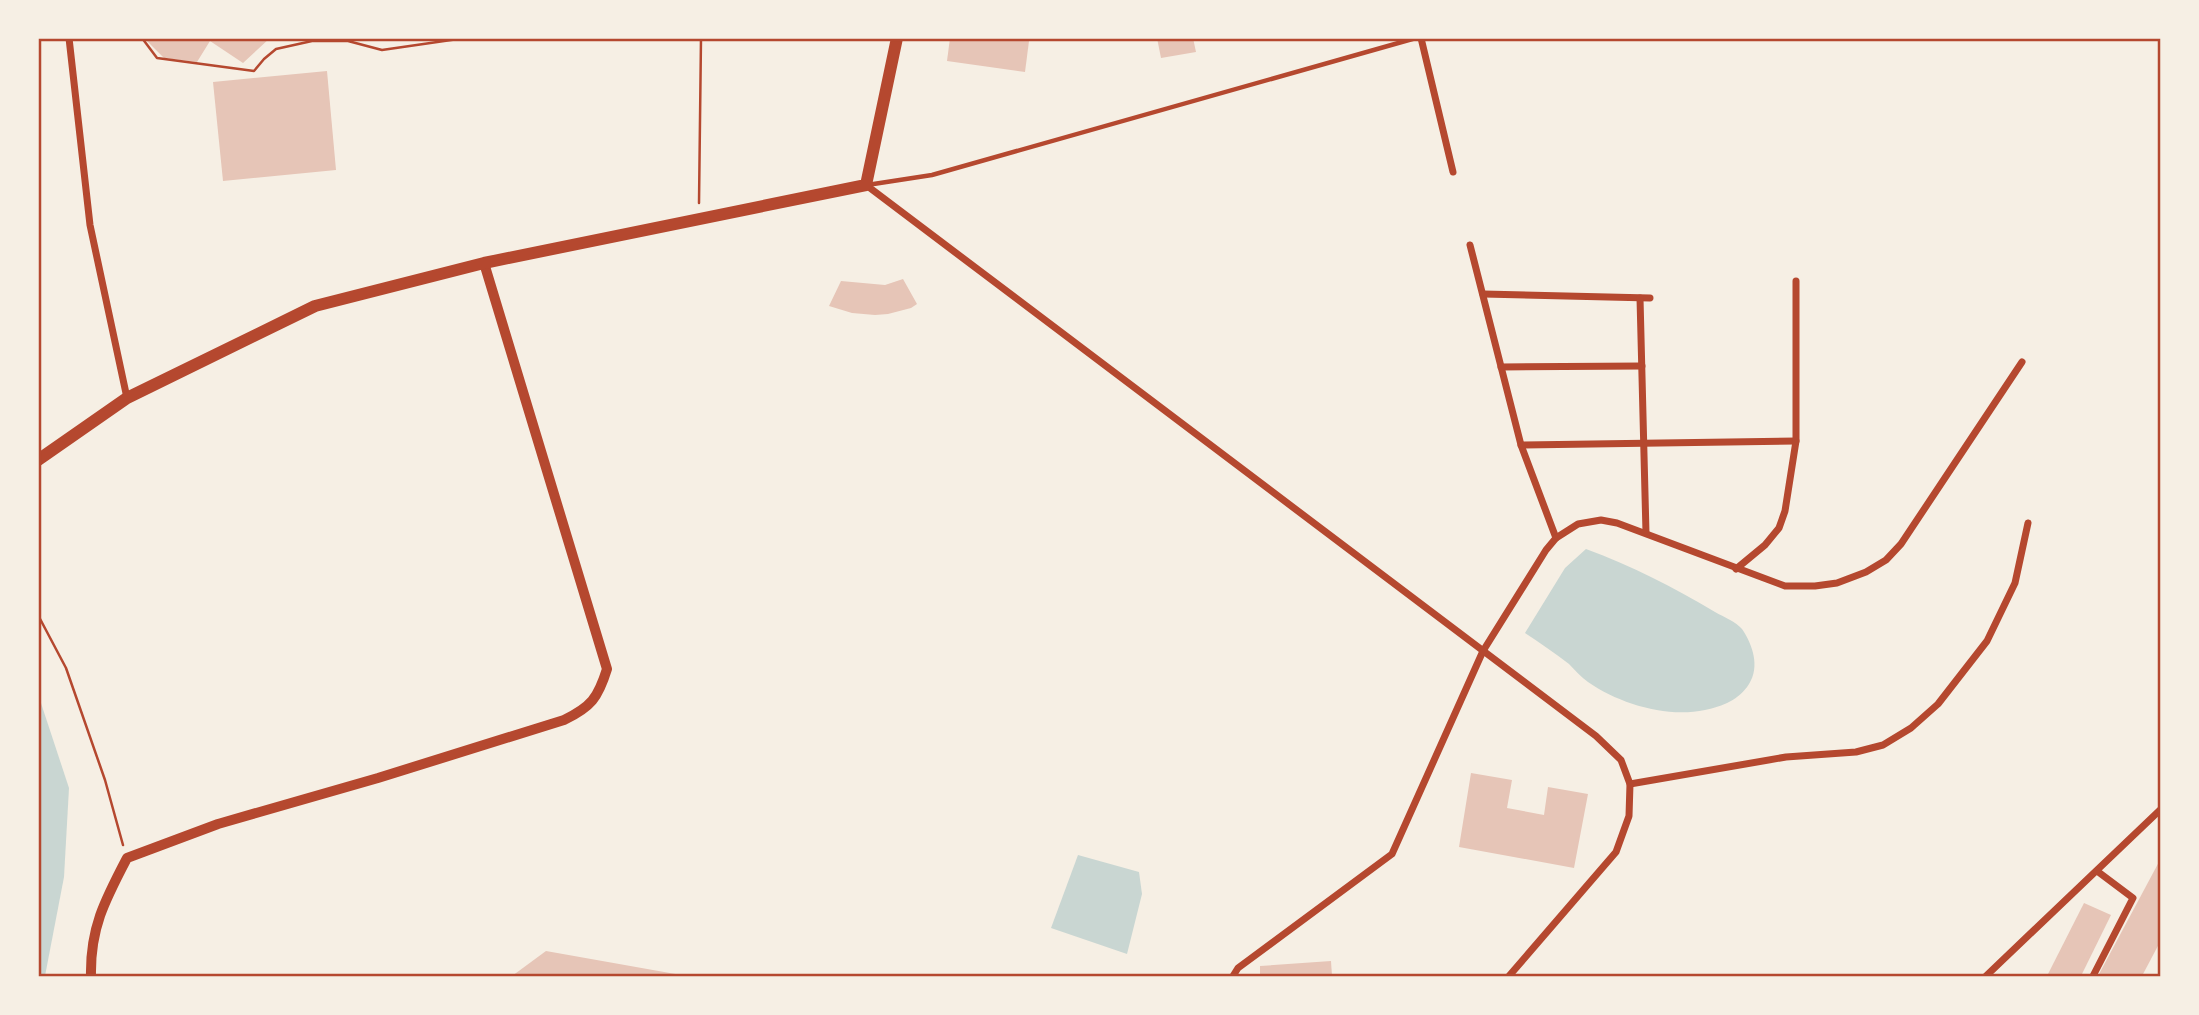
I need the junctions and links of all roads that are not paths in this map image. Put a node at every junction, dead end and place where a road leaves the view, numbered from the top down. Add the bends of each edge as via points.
1 (69, 38) edge
2 (897, 38) edge
3 (1419, 38) edge
4 (1453, 172) dead end
5 (866, 185) junction
6 (1470, 245) dead end
7 (484, 264) junction
8 (1796, 281) dead end
9 (1483, 294) junction
10 (1640, 298) junction
11 (1650, 298) dead end
12 (2022, 362) dead end
13 (1642, 366) junction
14 (1502, 367) junction
15 (127, 398) junction
16 (1796, 441) junction
17 (1644, 442) junction
18 (1521, 445) junction
19 (38, 460) edge
20 (2028, 523) dead end
21 (1646, 533) junction
22 (1556, 538) junction
23 (1736, 569) junction
24 (1483, 651) junction
25 (1630, 784) junction
26 (2161, 810) edge
27 (2097, 871) junction
28 (92, 976) edge
29 (1233, 976) edge
30 (1509, 976) edge
31 (1986, 976) edge
32 (2093, 976) edge

1 - 15 street via 90,225
2 - 5 main road
3 - 4 street
3 - 5 lane via 932,175
5 - 7 main road
5 - 24 street
6 - 9 street
7 - 15 main road via 314,306
7 - 28 street via 607,670 601,688 582,712 564,720 218,824 127,859 101,908 91,954
8 - 16 street
9 - 10 street
9 - 14 street
10 - 11 street
10 - 13 street
12 - 23 street via 1886,560 1837,583 1815,586 1785,586
13 - 14 street
13 - 17 street
14 - 18 street
15 - 19 main road
16 - 17 street
16 - 23 street via 1779,528
17 - 18 street
17 - 21 street
18 - 22 street
20 - 25 street via 2015,583 1987,641 1938,704 1911,728 1883,745 1856,752 1786,757
21 - 22 street via 1601,520 1577,524
21 - 23 street
22 - 24 street
24 - 25 street via 1596,736 1621,760
24 - 29 street via 1392,854
25 - 30 street via 1629,816 1616,852
26 - 27 street
27 - 31 street
27 - 32 street via 2133,898

